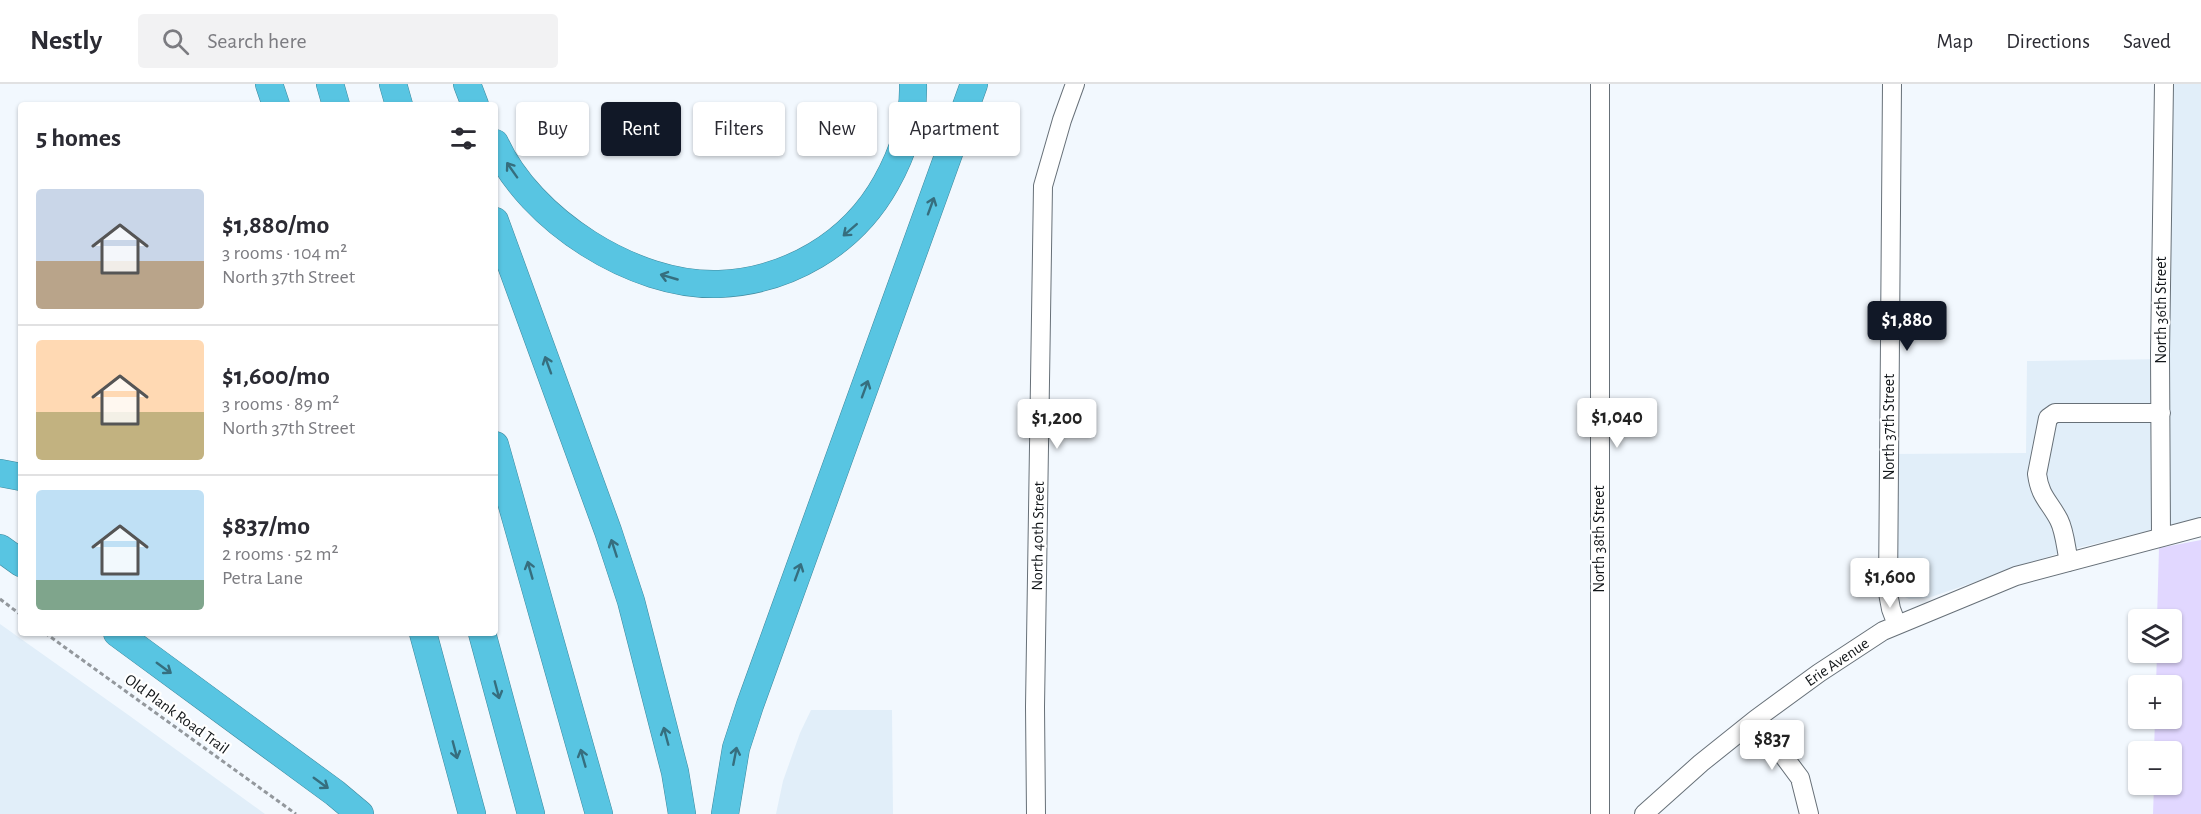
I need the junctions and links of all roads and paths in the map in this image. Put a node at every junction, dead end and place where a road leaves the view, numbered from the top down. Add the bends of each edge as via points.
1 (268, 84) edge
2 (330, 84) edge
3 (393, 84) edge
4 (455, 84) edge
5 (467, 84) edge
6 (913, 84) edge
7 (974, 84) edge
8 (1076, 84) edge
9 (1600, 84) edge
10 (1892, 84) edge
11 (2164, 84) edge
12 (271, 102) edge
13 (275, 102) edge
14 (335, 102) edge
15 (398, 102) edge
16 (460, 102) edge
17 (474, 102) edge
18 (498, 149) edge
19 (498, 229) edge
20 (2161, 413) junction
21 (498, 456) edge
22 (0, 473) edge
23 (18, 476) edge
24 (2201, 527) edge
25 (2161, 537) junction
26 (0, 548) edge
27 (18, 561) edge
28 (2069, 562) junction
29 (0, 599) edge
30 (18, 613) edge
31 (1897, 625) junction
32 (49, 636) edge
33 (121, 636) edge
34 (424, 636) edge
35 (483, 636) edge
36 (1756, 719) junction
37 (296, 814) edge
38 (360, 814) edge
39 (472, 814) edge
40 (531, 814) edge
41 (599, 814) edge
42 (682, 814) edge
43 (724, 814) edge
44 (1036, 814) edge
45 (1600, 814) edge
46 (1644, 814) edge
47 (1809, 814) edge

1 - 12 highway
1 - 13 highway
2 - 14 highway
3 - 15 highway
4 - 16 highway
5 - 17 highway
6 -> 18 highway via 903,146 874,204 851,230 818,255 758,279 719,284 676,280 600,250 538,203
43 -> 7 highway via 736,748 750,705
8 - 44 street, North 40th Street via 1043,186
9 - 45 street, North 38th Street
10 - 31 street, North 37th Street via 1888,593
11 - 20 street, North 36th Street
42 -> 19 highway via 631,601
20 - 25 street, North 36th Street
20 - 28 street via 2055,413 2048,418 2037,474 2042,495 2060,522
41 -> 21 highway
22 - 23 highway
24 - 25 street, Erie Avenue
25 - 28 street, Erie Avenue
26 - 27 highway
28 - 31 street, Erie Avenue via 2016,576
29 - 30 path
31 - 36 street, Erie Avenue via 1828,667
32 - 37 path, Old Plank Road Trail
33 -> 38 highway
34 -> 39 highway
35 -> 40 highway
36 - 46 street, Erie Avenue
36 - 47 street via 1800,778

